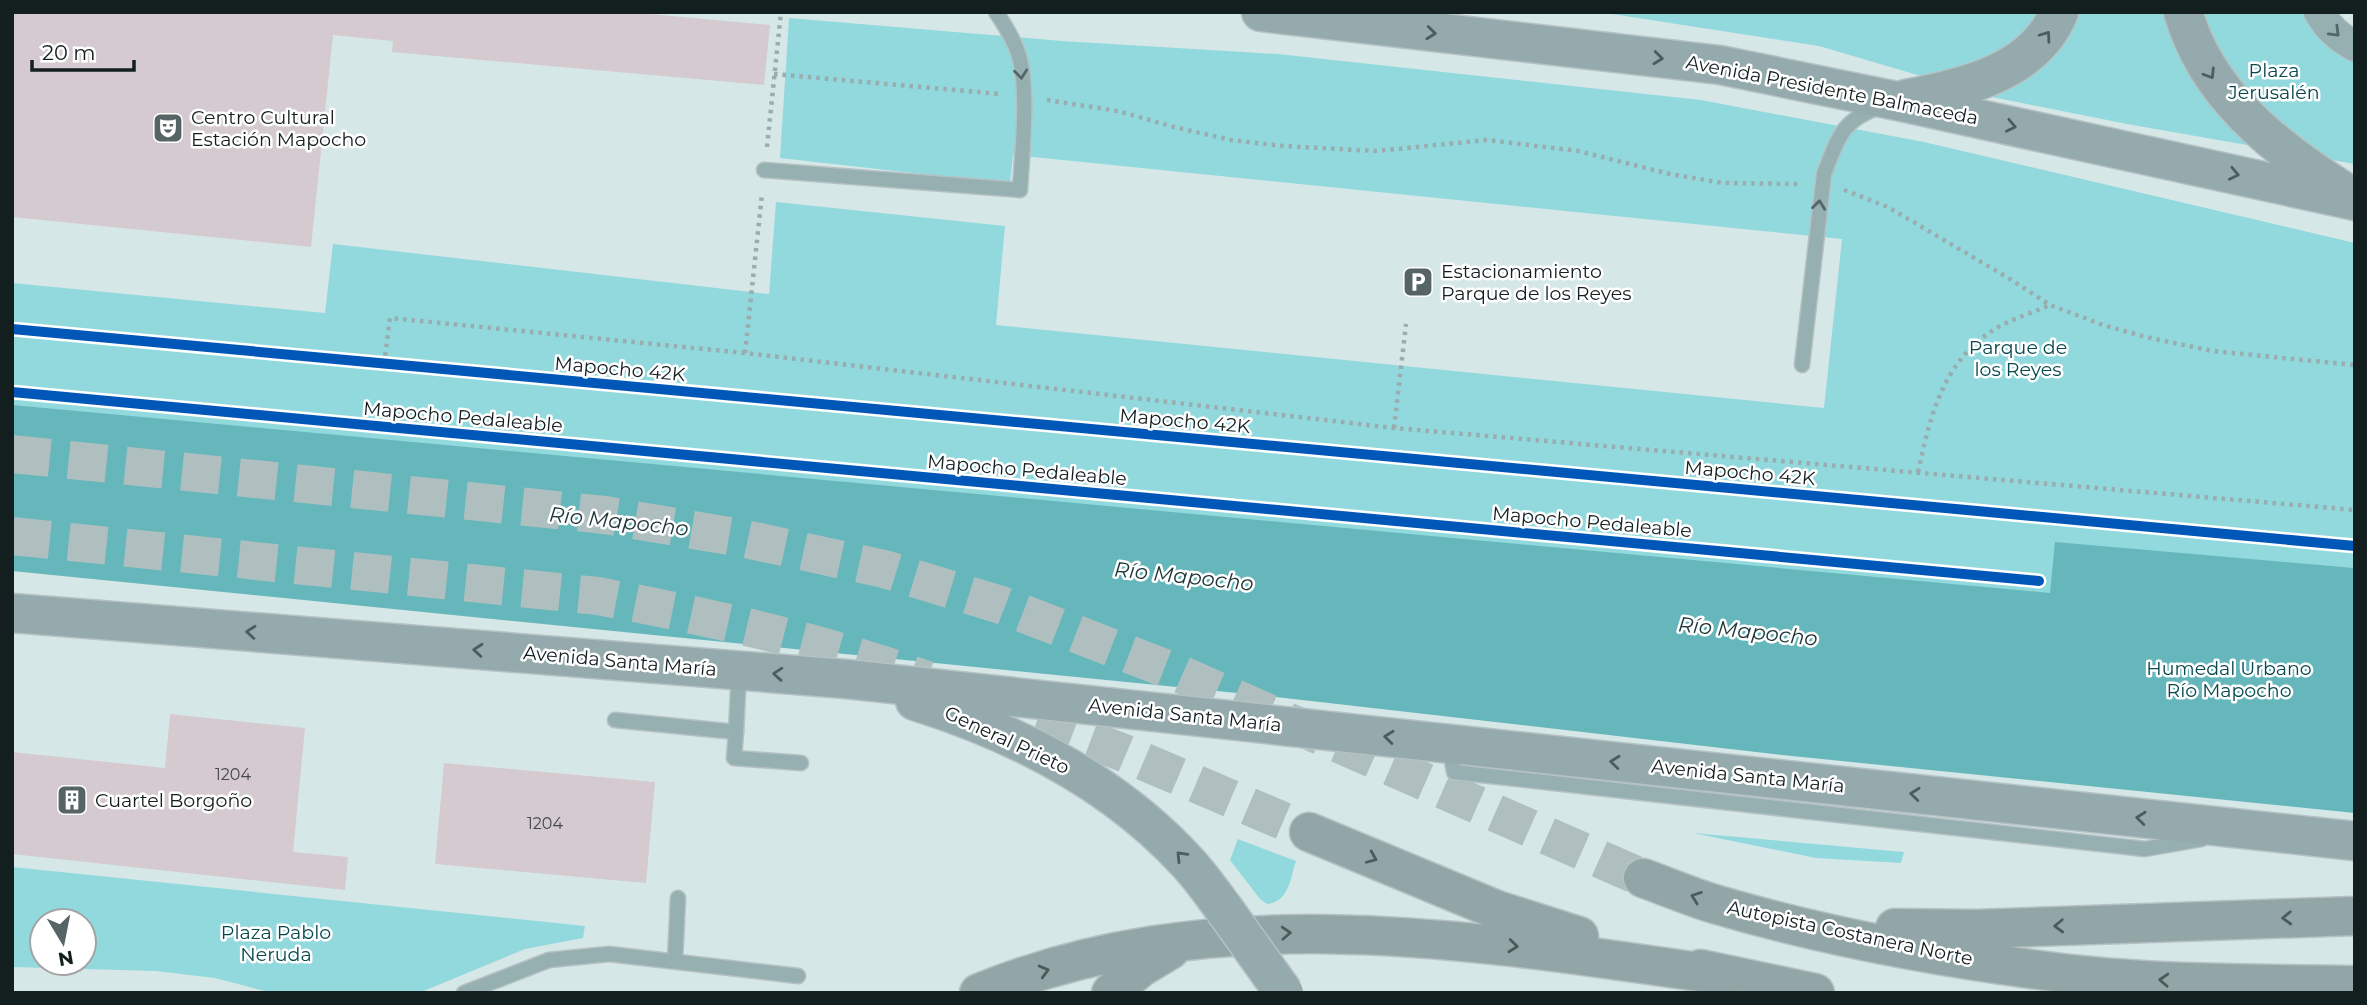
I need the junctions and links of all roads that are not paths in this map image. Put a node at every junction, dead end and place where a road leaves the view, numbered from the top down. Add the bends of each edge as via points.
1 (996, 12) edge
2 (1261, 12) edge
3 (2059, 12) edge
4 (2183, 12) edge
5 (2319, 12) edge
6 (2355, 46) edge
7 (1897, 101) junction
8 (765, 170) dead end
9 (2355, 200) edge
10 (1802, 365) dead end
11 (12, 613) edge
12 (739, 671) junction
13 (846, 679) junction
14 (615, 720) dead end
15 (736, 732) junction
16 (801, 763) dead end
17 (1309, 832) tunnel mouth
18 (2355, 842) edge
19 (1643, 878) tunnel mouth
20 (678, 898) dead end
21 (2355, 916) edge
22 (1786, 922) junction
23 (1194, 939) junction
24 (675, 961) junction
25 (798, 976) dead end
26 (1727, 976) junction
27 (2355, 985) edge
28 (464, 993) edge
29 (979, 993) edge
30 (1111, 993) edge
31 (1284, 993) edge
32 (1815, 993) edge

1 -> 8 lane via 1017,50 1021,71 1020,190
2 -> 7 main road, Avenida Presidente Balmaceda via 1720,65
7 -> 3 main road via 2014,66 2046,38
4 -> 9 main road via 2200,57 2231,102 2285,150
5 -> 6 street via 2330,30
7 -> 9 main road, Avenida Presidente Balmaceda
10 -> 7 lane via 1824,174 1850,122
12 -> 11 main road, Avenida Santa María
13 -> 12 main road, Avenida Santa María
12 - 15 lane
18 -> 13 main road, Avenida Santa María
31 -> 13 main road, General Prieto, bridge via 1189,864 1146,822 1083,775 1010,737 941,709
14 - 15 lane
15 - 16 lane via 734,758
17 -> 26 highway via 1497,910 1633,953
22 -> 19 highway, Autopista Costanera Norte via 1717,905
20 - 24 lane
21 -> 22 highway via 1976,929
27 -> 22 highway, Autopista Costanera Norte via 2064,973 1913,950
23 -> 26 highway via 1300,933 1409,936
29 -> 23 highway via 1097,957
23 - 30 highway via 1140,968
24 - 25 lane
24 - 28 lane via 609,954 549,960
26 - 32 highway

